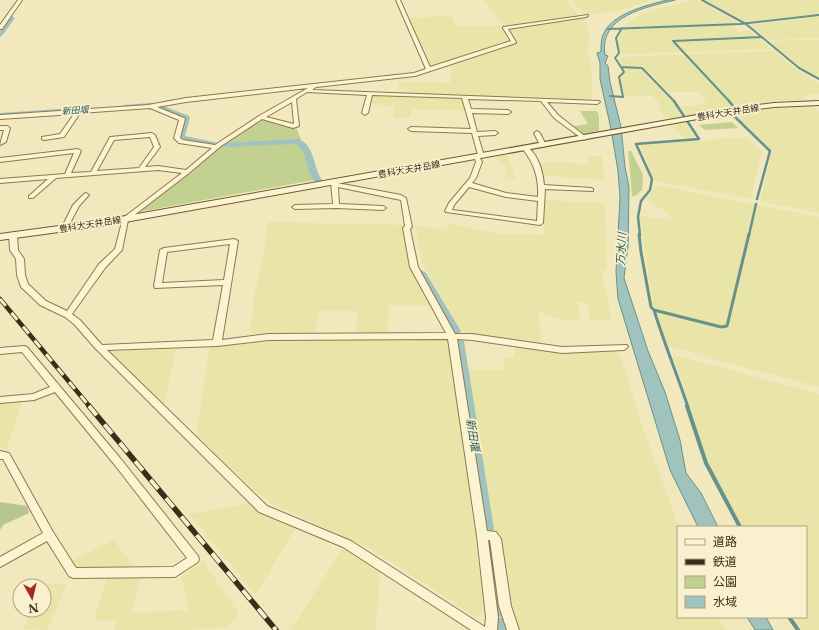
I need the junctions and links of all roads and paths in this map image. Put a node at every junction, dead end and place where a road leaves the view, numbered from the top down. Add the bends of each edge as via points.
1 (20, 0) edge
2 (398, 0) edge
3 (586, 16) dead end
4 (0, 28) edge
5 (429, 70) junction
6 (316, 86) junction
7 (308, 92) junction
8 (370, 94) junction
9 (465, 98) junction
10 (294, 99) junction
11 (543, 100) junction
12 (597, 102) dead end
13 (819, 103) edge
14 (152, 107) junction
15 (469, 111) junction
16 (78, 112) junction
17 (508, 112) dead end
18 (365, 113) dead end
19 (261, 116) junction
20 (0, 117) edge
21 (0, 128) edge
22 (411, 129) dead end
23 (475, 133) junction
24 (495, 133) dead end
25 (537, 133) dead end
26 (44, 138) dead end
27 (584, 138) junction
28 (0, 143) edge
29 (542, 145) junction
30 (217, 147) junction
31 (525, 148) junction
32 (479, 156) junction
33 (0, 160) edge
34 (141, 169) junction
35 (187, 172) junction
36 (94, 173) junction
37 (68, 174) junction
38 (55, 176) junction
39 (0, 181) edge
40 (335, 183) junction
41 (467, 184) junction
42 (542, 187) junction
43 (591, 190) dead end
44 (86, 195) dead end
45 (31, 198) dead end
46 (541, 199) junction
47 (336, 206) junction
48 (295, 207) dead end
49 (383, 208) dead end
50 (125, 219) junction
51 (64, 229) junction
52 (12, 235) junction
53 (0, 237) edge
54 (227, 282) junction
55 (68, 315) junction
56 (452, 336) junction
57 (217, 343) junction
58 (624, 347) dead end
59 (100, 348) junction
60 (0, 351) edge
61 (56, 388) junction
62 (0, 400) edge
63 (0, 455) edge
64 (49, 535) junction
65 (482, 536) junction
66 (0, 562) edge
67 (492, 617) junction
68 (507, 617) junction
69 (481, 630) edge
70 (491, 630) edge
71 (513, 630) edge

1 - 4 street
2 - 5 street
3 - 5 street via 505,28 514,42
5 - 6 street
6 - 7 street
6 - 14 street via 186,100
7 - 8 street
7 - 10 street
8 - 9 street
8 - 18 street
9 - 11 street
9 - 15 street
10 - 19 street
10 - 19 street via 297,125
11 - 12 street
11 - 27 street via 557,118
13 - 27 main road, 豊科大天井岳線 via 750,108
14 - 16 street
14 - 30 street via 182,119 177,138 181,142
15 - 17 street
15 - 23 street
16 - 20 street
16 - 26 street via 62,136
19 - 30 street
21 - 28 street via 7,128 3,142
22 - 23 street
23 - 24 street
23 - 32 street
25 - 29 street
27 - 29 main road, 豊科大天井岳線
29 - 31 main road, 豊科大天井岳線
30 - 35 street
31 - 32 main road, 豊科大天井岳線
31 - 42 street via 542,177
32 - 40 main road, 豊科大天井岳線
32 - 41 street via 473,178
33 - 37 street via 78,151
34 - 35 street via 158,168
34 - 36 street
34 - 36 street via 157,147 152,136 112,138
35 - 50 street
36 - 37 street
37 - 38 street
38 - 39 street
38 - 45 street
40 - 47 street
40 - 50 main road, 豊科大天井岳線
40 - 56 street via 404,199 409,228 406,228 414,267
41 - 46 street via 506,195
41 - 46 street via 448,211 540,223
42 - 43 street
42 - 46 street
44 - 51 street via 76,205
47 - 48 street
47 - 49 street
50 - 51 main road, 豊科大天井岳線
50 - 55 street via 118,250 102,266
51 - 52 main road, 豊科大天井岳線
52 - 53 main road, 豊科大天井岳線
52 - 55 street via 14,250 20,259 24,286 43,303
54 - 54 street via 158,286 164,250 234,241
54 - 57 street
55 - 59 street
56 - 57 street via 268,337
56 - 58 street via 479,337 562,350
56 - 65 street
57 - 59 street
59 - 69 street via 263,509 347,544
60 - 61 street via 24,349
61 - 62 street via 34,397
61 - 64 street via 194,559 175,572 74,573
63 - 64 street via 6,456
64 - 66 street
65 - 67 street
65 - 68 street via 492,535 496,539
67 - 68 street
67 - 70 street
68 - 71 street

